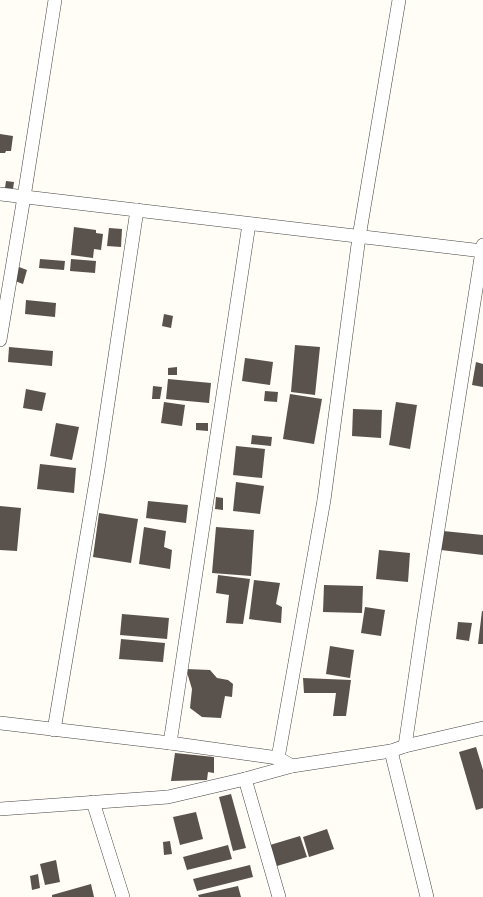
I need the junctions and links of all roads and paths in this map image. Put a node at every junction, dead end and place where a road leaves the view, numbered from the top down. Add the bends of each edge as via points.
1 (55, 0) edge
2 (399, 0) edge
3 (0, 194) edge
4 (24, 197) junction
5 (137, 210) junction
6 (249, 224) junction
7 (359, 237) junction
8 (483, 249) edge
9 (0, 340) edge
10 (0, 723) edge
11 (483, 728) edge
12 (54, 730) junction
13 (170, 743) junction
14 (405, 746) junction
15 (391, 751) junction
16 (278, 758) junction
17 (292, 766) junction
18 (246, 779) junction
19 (93, 802) junction
20 (0, 809) edge
21 (123, 897) edge
22 (279, 897) edge
23 (427, 897) edge

1 - 4 street
2 - 7 street
3 - 4 street
4 - 5 street
4 - 9 street
5 - 6 street
5 - 12 street via 98,469
6 - 7 street
6 - 13 street
7 - 8 street
7 - 16 street via 324,500
8 - 14 street
10 - 12 street
11 - 14 street
12 - 13 street
13 - 16 street
14 - 15 street
15 - 17 street
15 - 23 street
16 - 17 street
17 - 18 street
18 - 19 street via 168,797
18 - 22 street
19 - 20 street
19 - 21 street

